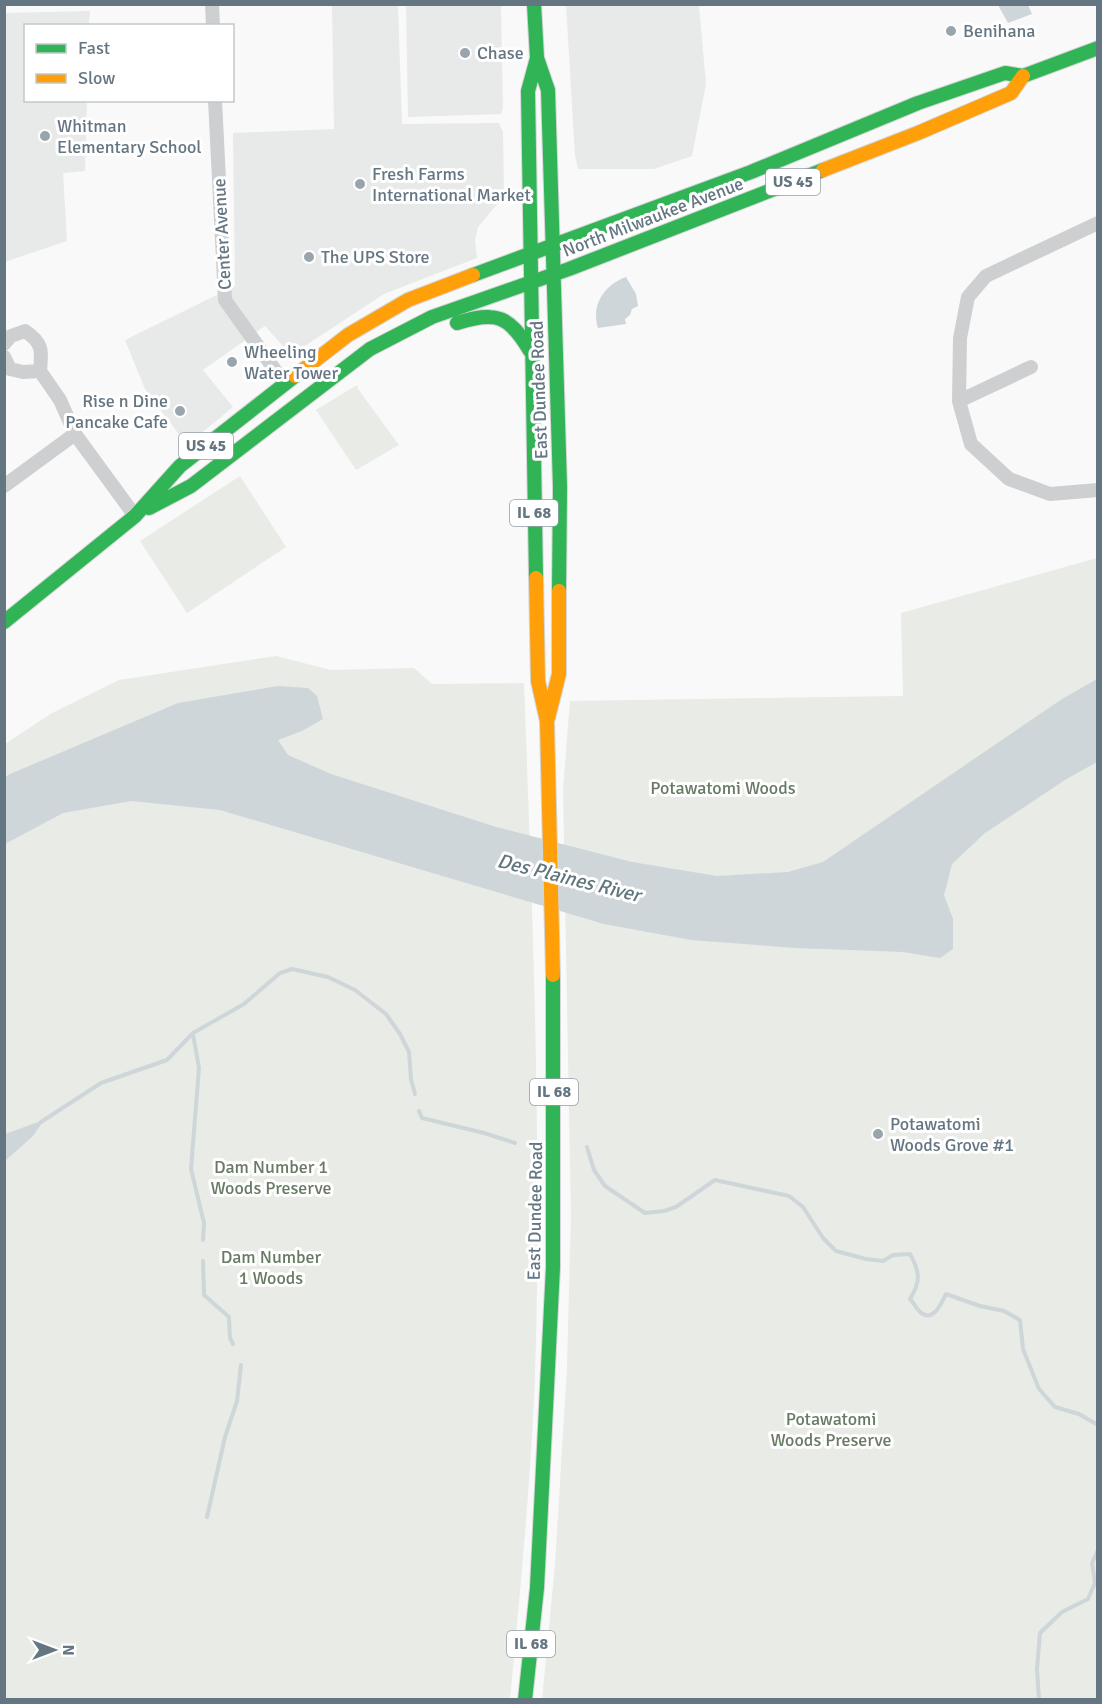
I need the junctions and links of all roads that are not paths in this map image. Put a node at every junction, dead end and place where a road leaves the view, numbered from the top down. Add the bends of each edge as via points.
1 (212, 4) edge
2 (534, 4) edge
3 (213, 24) edge
4 (1098, 48) edge
5 (537, 58) junction
6 (1023, 75) junction
7 (215, 102) edge
8 (1097, 224) edge
9 (553, 245) junction
10 (530, 253) junction
11 (554, 274) junction
12 (530, 284) junction
13 (4, 344) edge
14 (370, 349) junction
15 (531, 352) junction
16 (4, 357) edge
17 (1031, 367) dead end
18 (40, 371) junction
19 (285, 384) junction
20 (959, 401) junction
21 (75, 434) junction
22 (4, 486) edge
23 (1098, 490) edge
24 (135, 516) junction
25 (4, 622) edge
26 (547, 721) junction
27 (525, 1700) edge

1 - 3 street
2 - 5 main road, East Dundee Road / IL 68
4 - 6 main road, North Milwaukee Avenue / US 45
5 - 9 main road, East Dundee Road / IL 68 via 548,90
5 - 10 main road, East Dundee Road / IL 68 via 528,91
6 - 9 main road, North Milwaukee Avenue / US 45 via 1005,73 918,103 768,166
6 - 11 main road, North Milwaukee Avenue / US 45 via 1011,93 918,133
7 - 19 street, Center Avenue via 225,300
8 - 20 street via 986,276 968,297 960,338
9 - 10 main road, US 45
9 - 11 main road, East Dundee Road / IL 68
10 - 12 main road, East Dundee Road / IL 68
10 - 19 main road, US 45 via 408,300 348,335
11 - 12 main road, US 45
11 - 26 main road, East Dundee Road / IL 68 via 560,465 560,674
12 - 14 main road, US 45 via 432,317
12 - 15 main road, East Dundee Road / IL 68
13 - 18 street via 11,336 25,331 36,339 42,351
14 - 15 main road via 488,315 512,323
14 - 24 main road, US 45 via 191,486
15 - 26 main road, East Dundee Road / IL 68 via 538,681
16 - 18 street via 10,369
17 - 20 street
18 - 21 street via 60,400
19 - 24 main road, US 45 via 180,466
20 - 23 street via 971,444 1009,479 1050,494
21 - 22 street
21 - 24 street
24 - 25 main road, US 45
26 - 27 main road, East Dundee Road / IL 68 via 553,918 553,1267 537,1588

